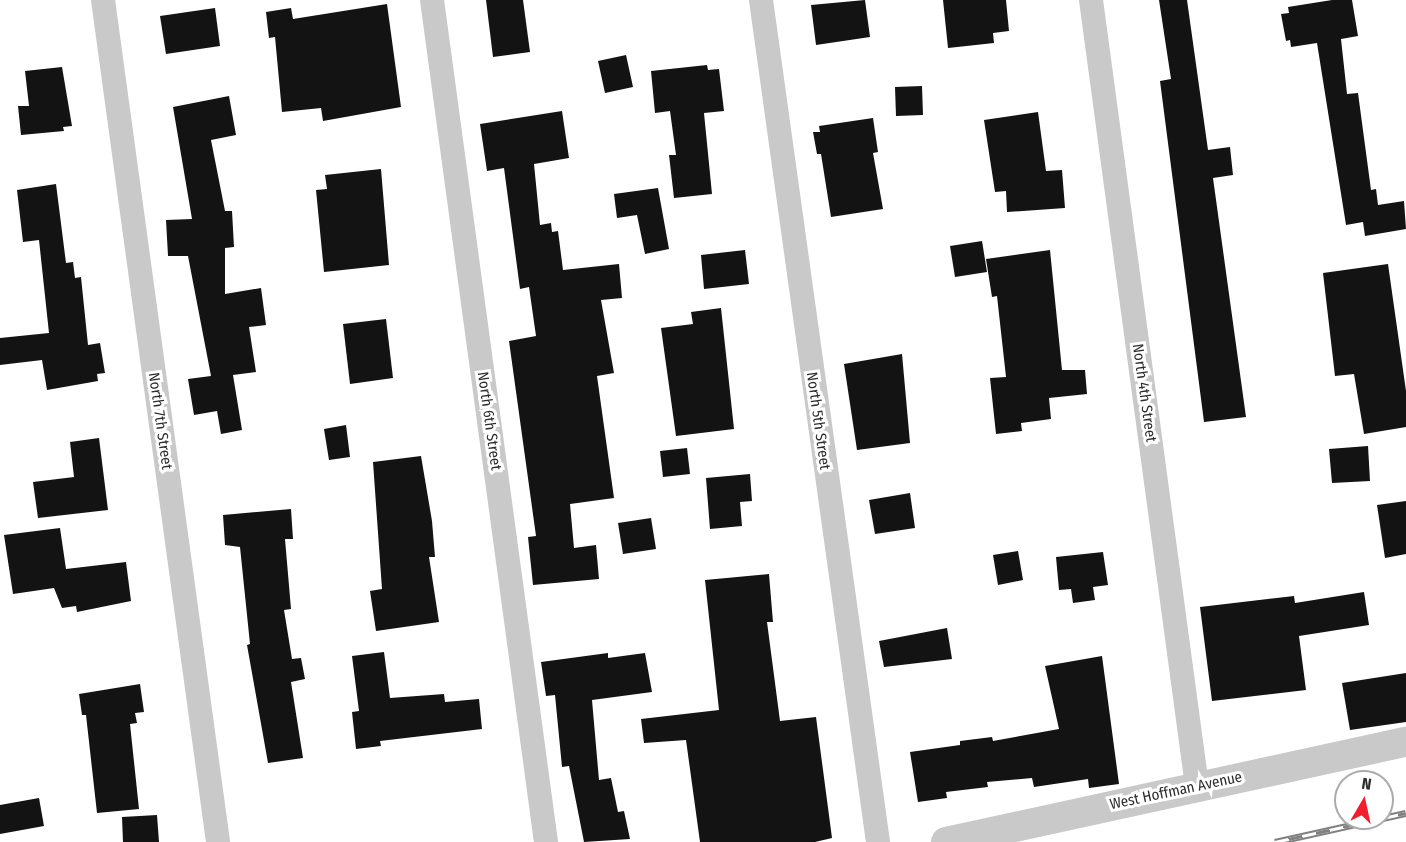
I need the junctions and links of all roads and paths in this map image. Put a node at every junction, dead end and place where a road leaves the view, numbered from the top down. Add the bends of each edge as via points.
1 (103, 0) edge
2 (432, 0) edge
3 (761, 0) edge
4 (1091, 0) edge
5 (1406, 742) edge
6 (1197, 786) junction
7 (218, 842) edge
8 (546, 842) edge
9 (878, 842) edge
10 (946, 842) edge

1 - 7 street, North 7th Street
2 - 8 street, North 6th Street
3 - 9 street, North 5th Street
4 - 6 street, North 4th Street
5 - 6 street, West Hoffman Avenue
6 - 10 street, West Hoffman Avenue

